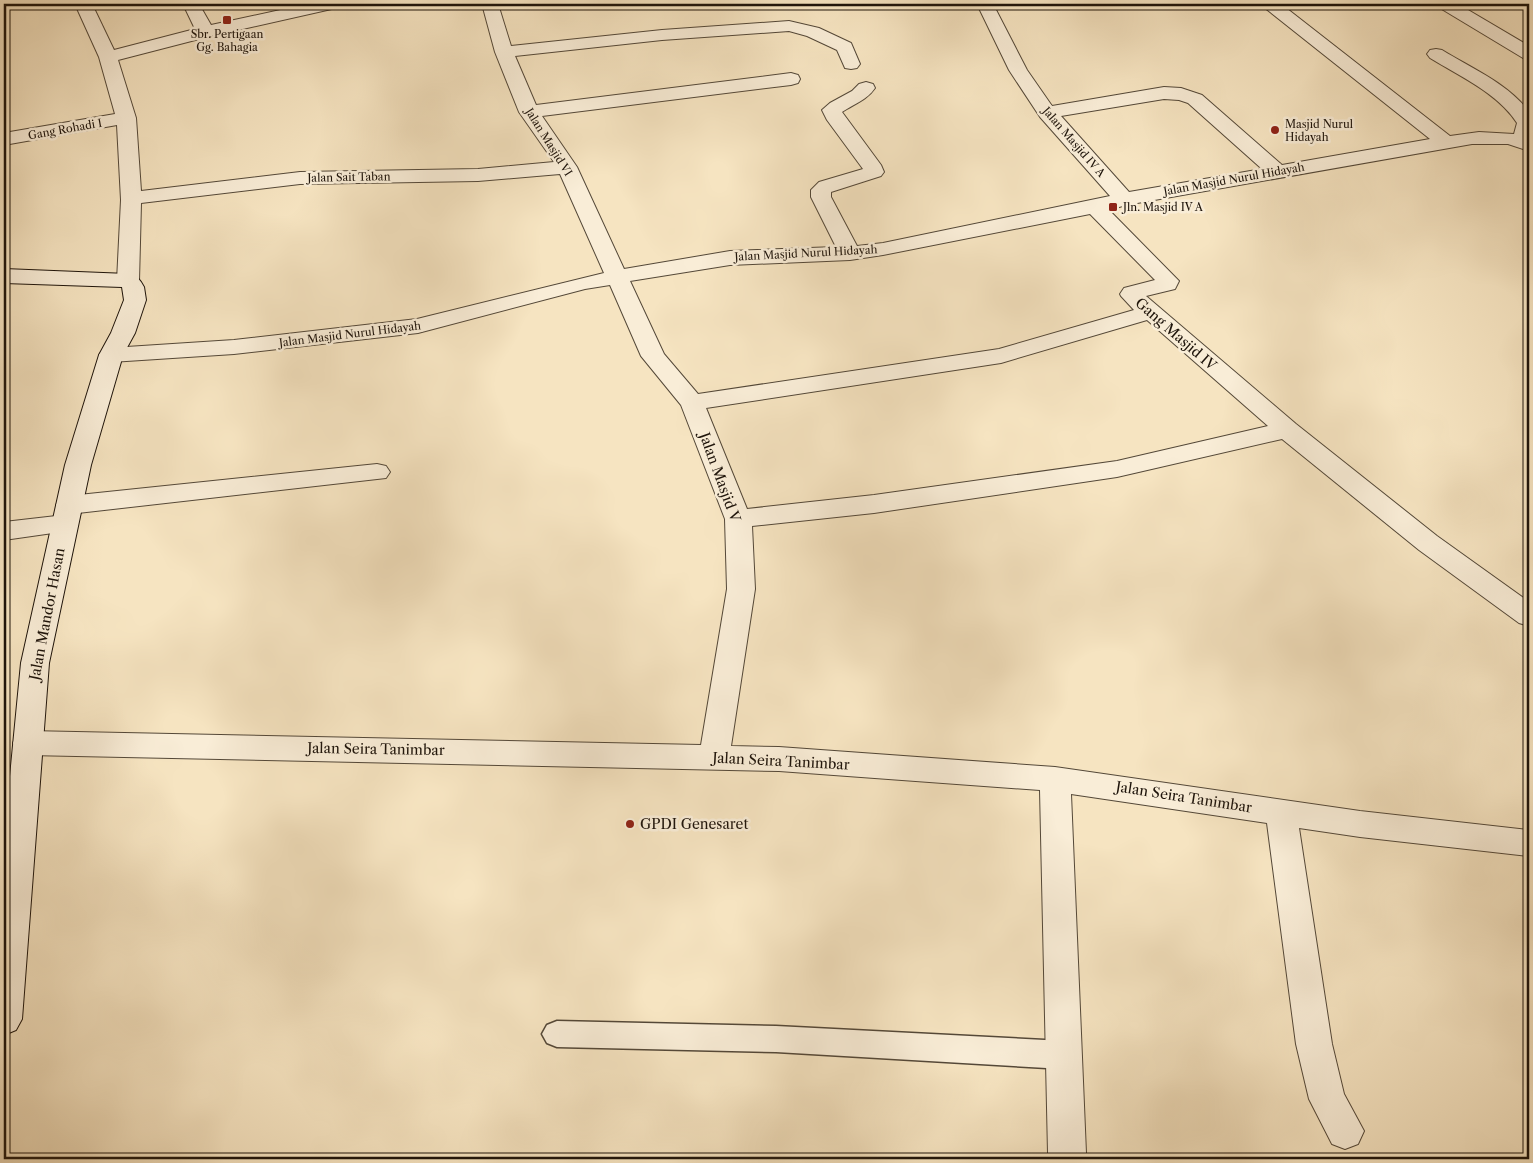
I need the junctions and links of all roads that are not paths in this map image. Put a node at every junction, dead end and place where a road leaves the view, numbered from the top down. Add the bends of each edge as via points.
1 (84, 4) edge
2 (191, 4) edge
3 (330, 4) edge
4 (490, 4) edge
5 (985, 4) edge
6 (1271, 4) edge
7 (1446, 4) edge
8 (205, 32) junction
9 (504, 52) junction
10 (1436, 54) dead end
11 (1529, 54) edge
12 (108, 57) junction
13 (852, 64) dead end
14 (791, 79) dead end
15 (866, 88) dead end
16 (529, 112) junction
17 (1047, 113) junction
18 (126, 118) junction
19 (4, 139) edge
20 (1445, 142) junction
21 (1525, 143) edge
22 (567, 167) junction
23 (1276, 171) junction
24 (133, 198) junction
25 (1124, 199) junction
26 (1095, 207) junction
27 (850, 253) junction
28 (4, 276) edge
29 (617, 276) junction
30 (128, 281) junction
31 (1151, 312) junction
32 (111, 355) junction
33 (692, 403) junction
34 (1287, 430) junction
35 (377, 472) dead end
36 (67, 515) junction
37 (738, 519) junction
38 (4, 531) edge
39 (1529, 616) edge
40 (28, 743) junction
41 (714, 758) junction
42 (1055, 779) junction
43 (1281, 812) junction
44 (1529, 843) edge
45 (4, 1019) edge
46 (556, 1034) dead end
47 (1064, 1055) junction
48 (1345, 1131) dead end
49 (1069, 1159) edge

1 - 12 street, Jalan Mandor Hasan
2 - 8 street
3 - 8 street
4 - 9 street, Jalan Masjid VI
5 - 17 street, Jalan Masjid IV A via 1018,70
6 - 20 street
7 - 11 street
8 - 12 street
9 - 13 street via 662,35 789,26 829,38 846,47
9 - 16 street, Jalan Masjid VI
10 - 21 street via 1512,103 1527,123
12 - 18 street, Jalan Mandor Hasan
14 - 16 street
15 - 27 street via 861,95 832,110 874,172 821,190 821,197
16 - 22 street, Jalan Masjid VI
17 - 23 street via 1164,93 1181,94 1195,99
17 - 25 street, Jalan Masjid IV A
18 - 19 street, Gang Rohadi I
18 - 24 street, Jalan Mandor Hasan
20 - 21 street, Jalan Masjid Nurul Hidayah via 1491,137
20 - 23 street, Jalan Masjid Nurul Hidayah
22 - 24 street, Jalan Sait Taban via 478,174 300,178
22 - 29 street, Jalan Masjid VI
23 - 25 street, Jalan Masjid Nurul Hidayah
24 - 30 street, Jalan Mandor Hasan
25 - 26 street, Jalan Masjid Nurul Hidayah
26 - 27 street, Jalan Masjid Nurul Hidayah
26 - 31 street, Gang Masjid IV via 1168,281 1131,294
27 - 29 street, Jalan Masjid Nurul Hidayah via 730,258
28 - 30 street
29 - 32 street, Jalan Masjid Nurul Hidayah via 418,326 234,348
29 - 33 street, Jalan Masjid V via 653,356
30 - 32 street, Jalan Mandor Hasan via 133,287 134,300 123,333
31 - 33 street via 1001,356
31 - 34 street, Gang Masjid IV
32 - 36 street, Jalan Mandor Hasan via 78,465
33 - 37 street, Jalan Masjid V
34 - 37 street via 1117,470 874,504
34 - 39 street via 1428,543
35 - 36 street
36 - 38 street
36 - 40 street, Jalan Mandor Hasan via 35,663
37 - 41 street, Jalan Masjid V via 741,589
40 - 41 street, Jalan Seira Tanimbar
40 - 45 street, Jalan Mandor Hasan
41 - 42 street, Jalan Seira Tanimbar via 780,759
42 - 43 street, Jalan Seira Tanimbar
42 - 47 street
43 - 44 street, Jalan Seira Tanimbar
43 - 48 street via 1314,1044 1327,1099
46 - 47 lane via 776,1039
47 - 49 street via 1066,1152

